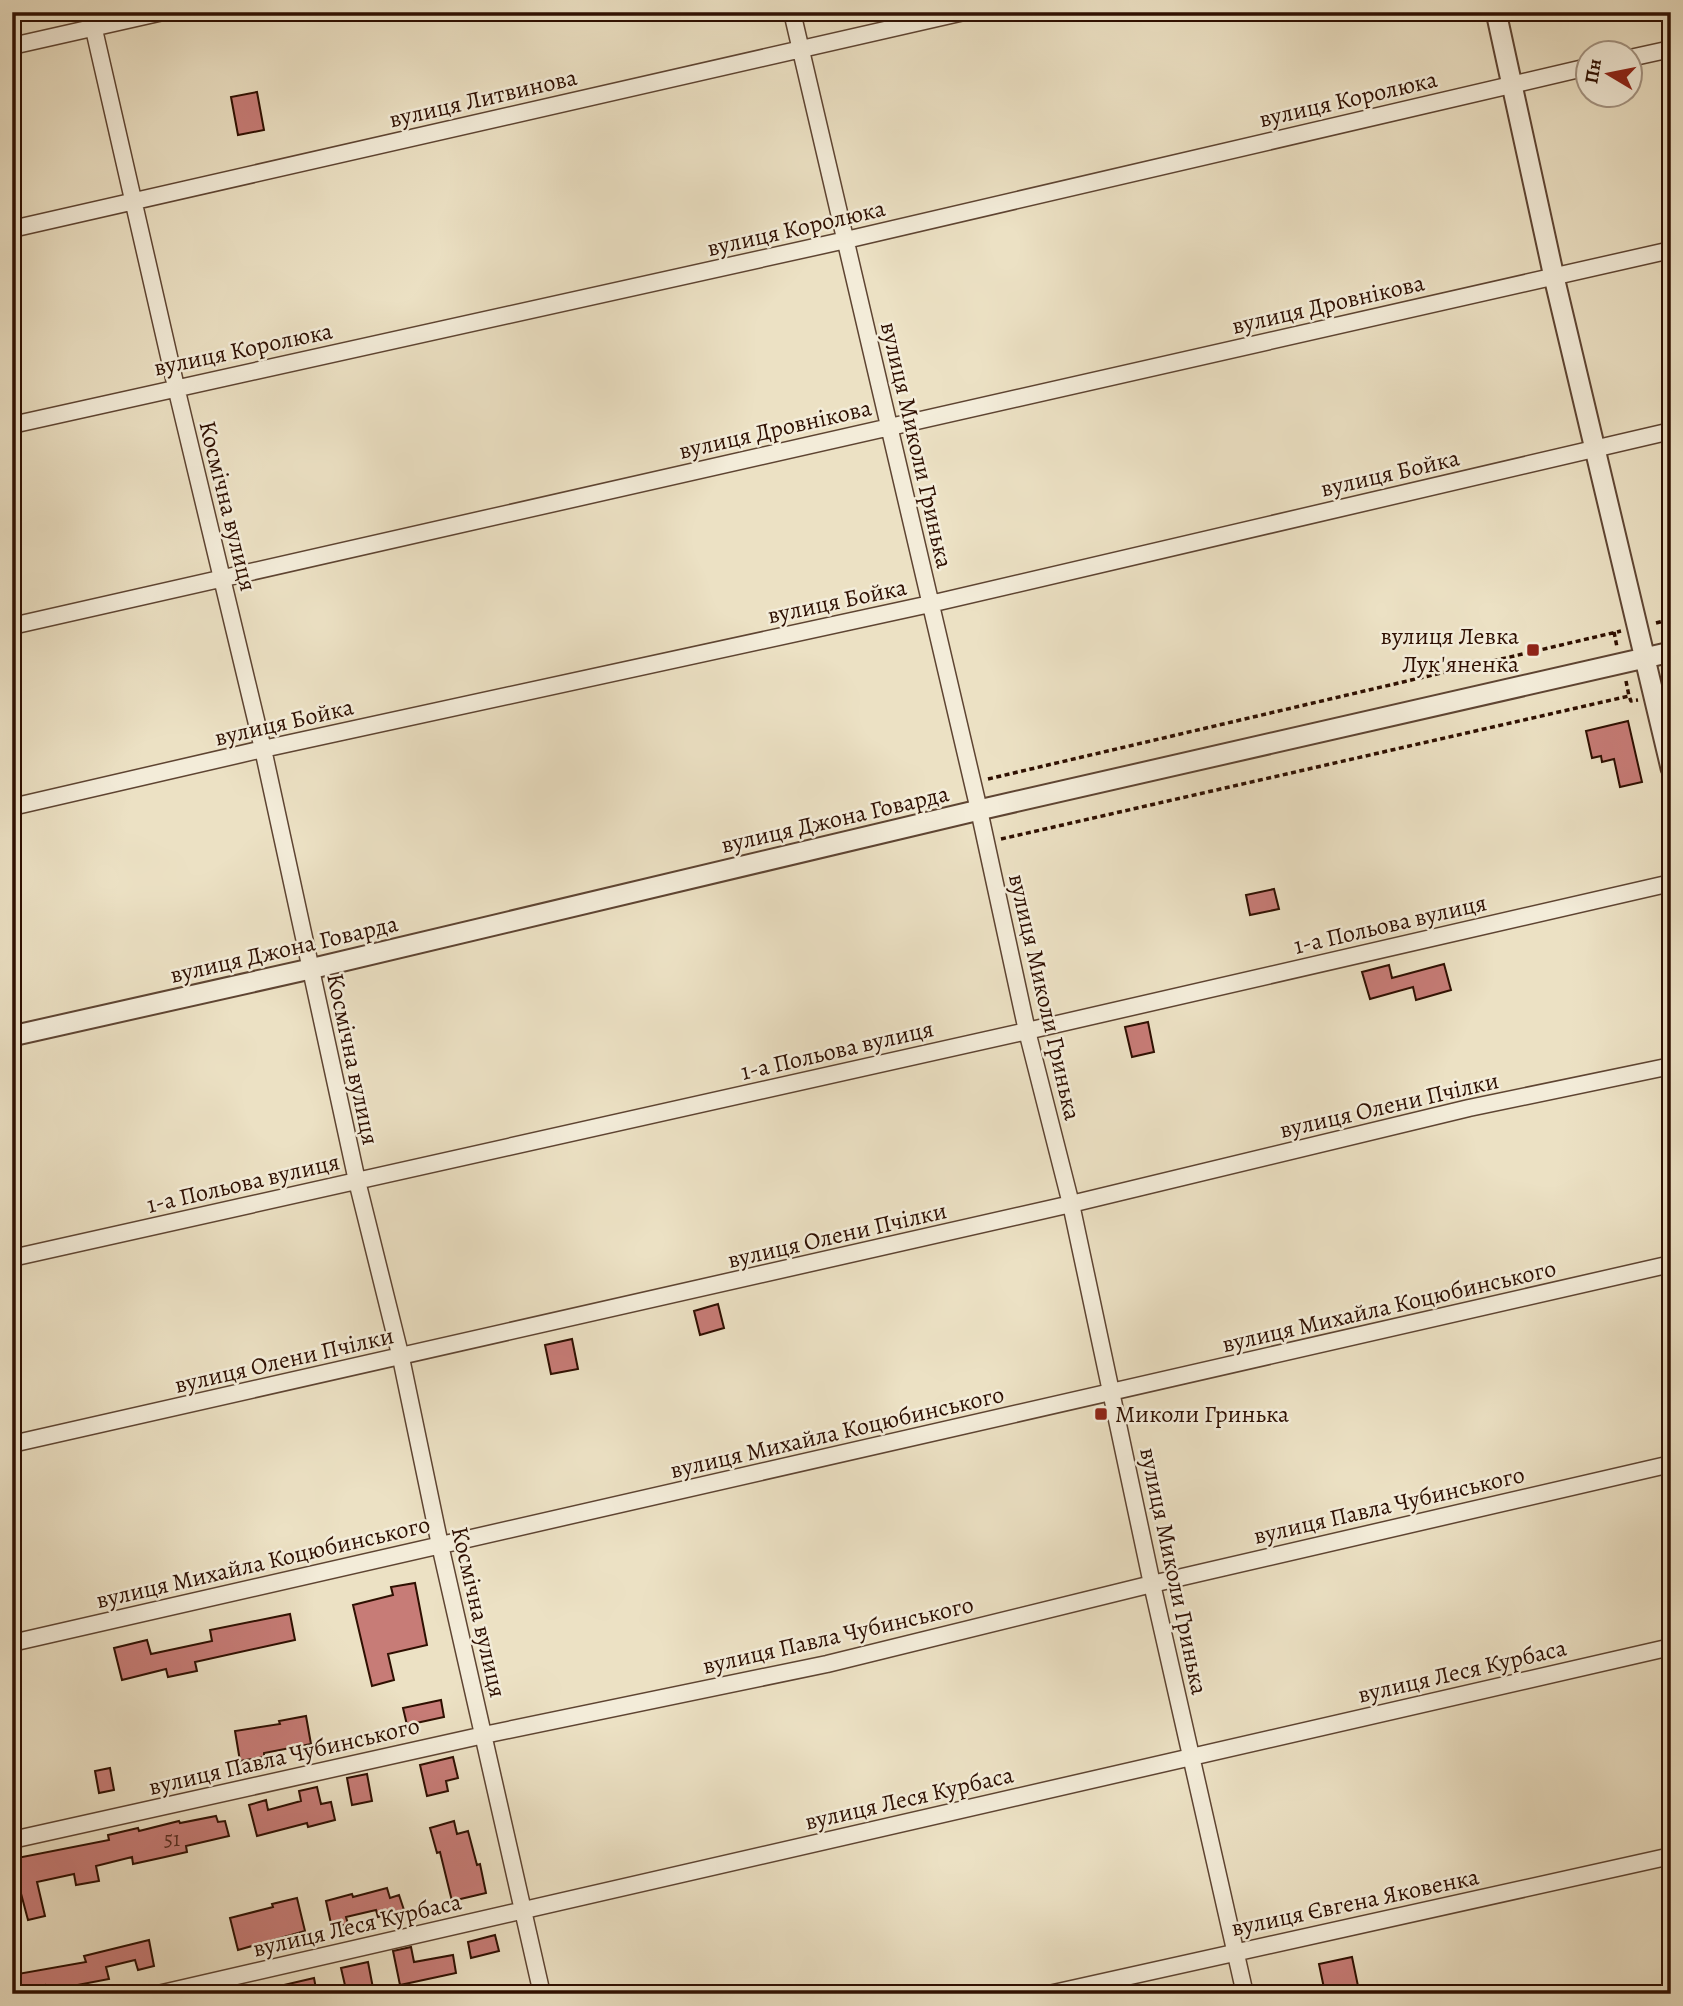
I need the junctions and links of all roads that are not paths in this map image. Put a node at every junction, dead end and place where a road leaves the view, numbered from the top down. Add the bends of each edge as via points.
1 (163, 12) edge
2 (792, 12) edge
3 (964, 12) edge
4 (1496, 12) edge
5 (92, 20) edge
6 (12, 46) edge
7 (800, 49) junction
8 (1671, 49) edge
9 (1644, 55) edge
10 (1574, 70) edge
11 (1512, 85) junction
12 (133, 202) junction
13 (12, 229) edge
14 (846, 240) junction
15 (1671, 250) edge
16 (1554, 277) junction
17 (176, 387) junction
18 (12, 425) edge
19 (890, 426) junction
20 (1671, 431) edge
21 (1596, 448) junction
22 (221, 578) junction
23 (930, 604) junction
24 (12, 626) edge
25 (1671, 652) edge
26 (1646, 657) junction
27 (264, 749) junction
28 (1671, 768) edge
29 (12, 807) edge
30 (979, 810) junction
31 (1671, 883) edge
32 (310, 969) junction
33 (1027, 1031) junction
34 (12, 1036) edge
35 (1671, 1066) edge
36 (357, 1181) junction
37 (1071, 1204) junction
38 (12, 1258) edge
39 (1671, 1264) edge
40 (401, 1358) junction
41 (1112, 1393) junction
42 (12, 1444) edge
43 (1671, 1464) edge
44 (440, 1545) junction
45 (1152, 1584) junction
46 (12, 1643) edge
47 (1671, 1647) edge
48 (484, 1735) junction
49 (1192, 1756) junction
50 (12, 1840) edge
51 (1671, 1856) edge
52 (522, 1910) junction
53 (1235, 1952) junction
54 (158, 1994) edge
55 (542, 1994) edge
56 (1049, 1994) edge
57 (1245, 1994) edge

1 - 5 street
2 - 7 street, вулиця Миколи Гринька
3 - 7 street, вулиця Литвинова
4 - 11 street
5 - 6 street
5 - 12 street, Космічна вулиця
7 - 12 street, вулиця Литвинова
7 - 14 street, вулиця Миколи Гринька
8 - 9 street
10 - 11 street, вулиця Королюка
11 - 14 street, вулиця Королюка
11 - 16 street
12 - 13 street, вулиця Литвинова
12 - 17 street, Космічна вулиця
14 - 17 street, вулиця Королюка
14 - 19 street, вулиця Миколи Гринька
15 - 16 street, вулиця Дровнікова
16 - 19 street, вулиця Дровнікова
16 - 21 street
17 - 18 street, вулиця Королюка
17 - 22 street, Космічна вулиця
19 - 22 street, вулиця Дровнікова
19 - 23 street, вулиця Миколи Гринька
20 - 21 street, вулиця Бойка
21 - 23 street, вулиця Бойка
21 - 26 street
22 - 24 street, вулиця Дровнікова
22 - 27 street, Космічна вулиця
23 - 27 street, вулиця Бойка
23 - 30 street, вулиця Миколи Гринька
25 - 26 street, вулиця Джона Говарда
26 - 28 street
26 - 30 street, вулиця Джона Говарда
27 - 29 street, вулиця Бойка
27 - 32 street, Космічна вулиця
30 - 32 street, вулиця Джона Говарда
30 - 33 street, вулиця Миколи Гринька
31 - 33 street, 1-а Польова вулиця
32 - 34 street, вулиця Джона Говарда
32 - 36 street, Космічна вулиця
33 - 36 street, 1-а Польова вулиця
33 - 37 street, вулиця Миколи Гринька
35 - 37 street, вулиця Олени Пчілки via 1469,1108
36 - 38 street, 1-а Польова вулиця
36 - 40 street, Космічна вулиця
37 - 40 street, вулиця Олени Пчілки
37 - 41 street, вулиця Миколи Гринька
39 - 41 street, вулиця Михайла Коцюбинського
40 - 42 street, вулиця Олени Пчілки
40 - 44 street, Космічна вулиця
41 - 44 street, вулиця Михайла Коцюбинського
41 - 45 street, вулиця Миколи Гринька
43 - 45 street, вулиця Павла Чубинського
44 - 46 street, вулиця Михайла Коцюбинського
44 - 48 street, Космічна вулиця
45 - 48 street, вулиця Павла Чубинського via 827,1664
45 - 49 street, вулиця Миколи Гринька
47 - 49 street, вулиця Леся Курбаса
48 - 50 street, вулиця Павла Чубинського
48 - 52 street, Космічна вулиця
49 - 52 street, вулиця Леся Курбаса
49 - 53 street, вулиця Миколи Гринька
51 - 53 street, вулиця Євгена Яковенка
52 - 54 street, вулиця Леся Курбаса
52 - 55 street, Космічна вулиця
53 - 56 street, вулиця Євгена Яковенка
53 - 57 street, вулиця Миколи Гринька

